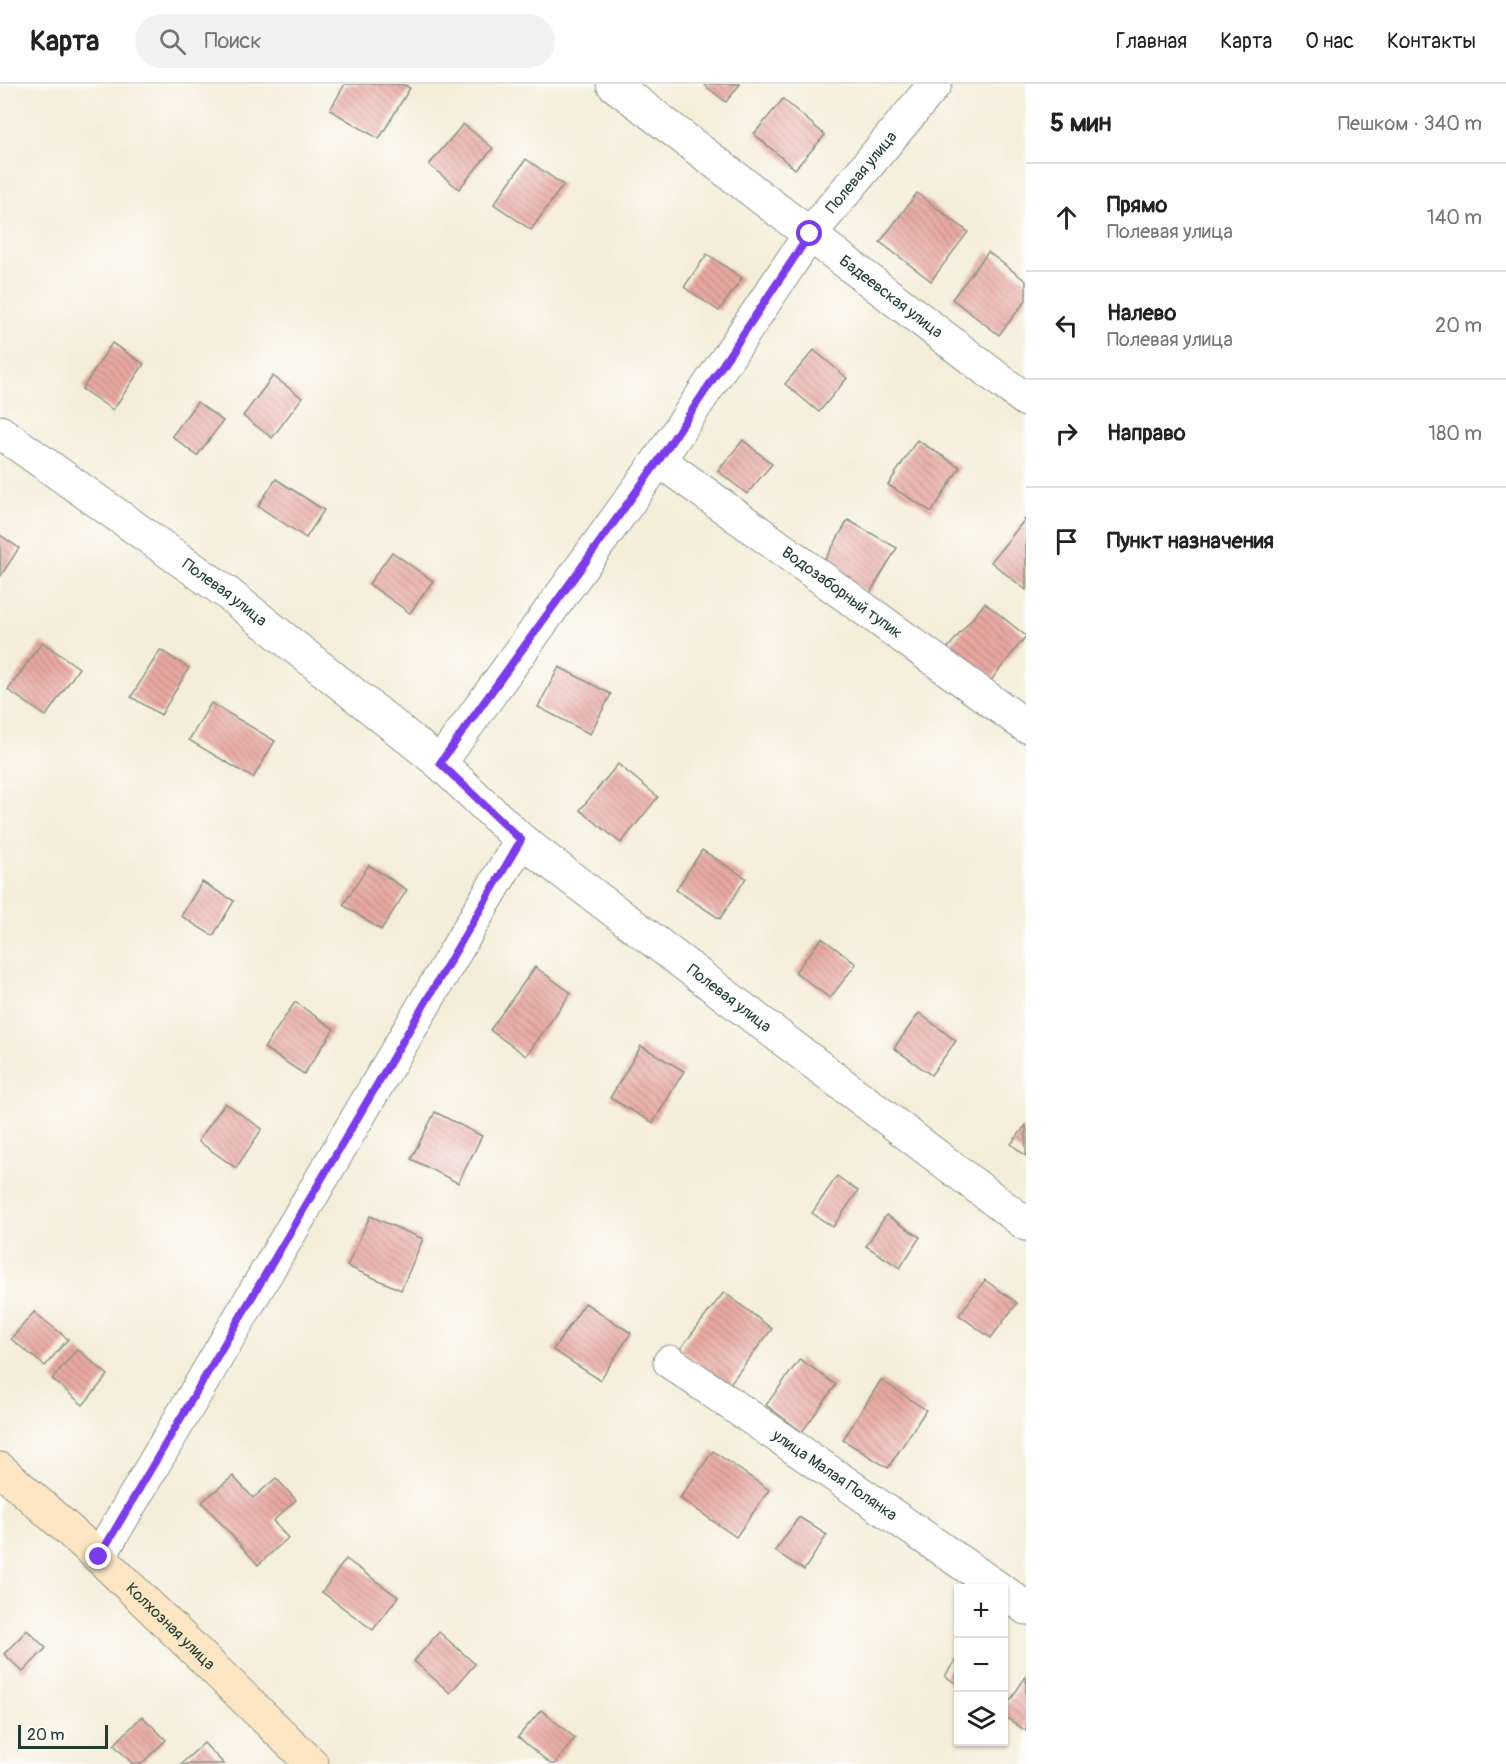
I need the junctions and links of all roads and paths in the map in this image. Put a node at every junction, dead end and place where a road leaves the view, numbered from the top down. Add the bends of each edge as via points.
1 (613, 84) edge
2 (935, 84) edge
3 (810, 234) junction
4 (1026, 400) edge
5 (0, 432) edge
6 (659, 460) junction
7 (1026, 726) edge
8 (440, 763) junction
9 (521, 840) junction
10 (1026, 1224) edge
11 (670, 1362) dead end
12 (0, 1469) edge
13 (99, 1557) junction
14 (992, 1584) edge
15 (1008, 1595) edge
16 (1026, 1608) edge
17 (312, 1764) edge

1 - 3 street, Бадеевская улица
2 - 3 street, Полевая улица
3 - 4 street, Бадеевская улица
3 - 6 street, Полевая улица
5 - 8 street, Полевая улица via 226,593
6 - 7 street, Водозаборный тупик
6 - 8 street, Полевая улица
8 - 9 street, Полевая улица
9 - 10 street, Полевая улица
9 - 13 street
11 - 14 street, улица Малая Полянка
12 - 13 main road, Колхозная улица
13 - 17 main road, Колхозная улица
15 - 16 street

